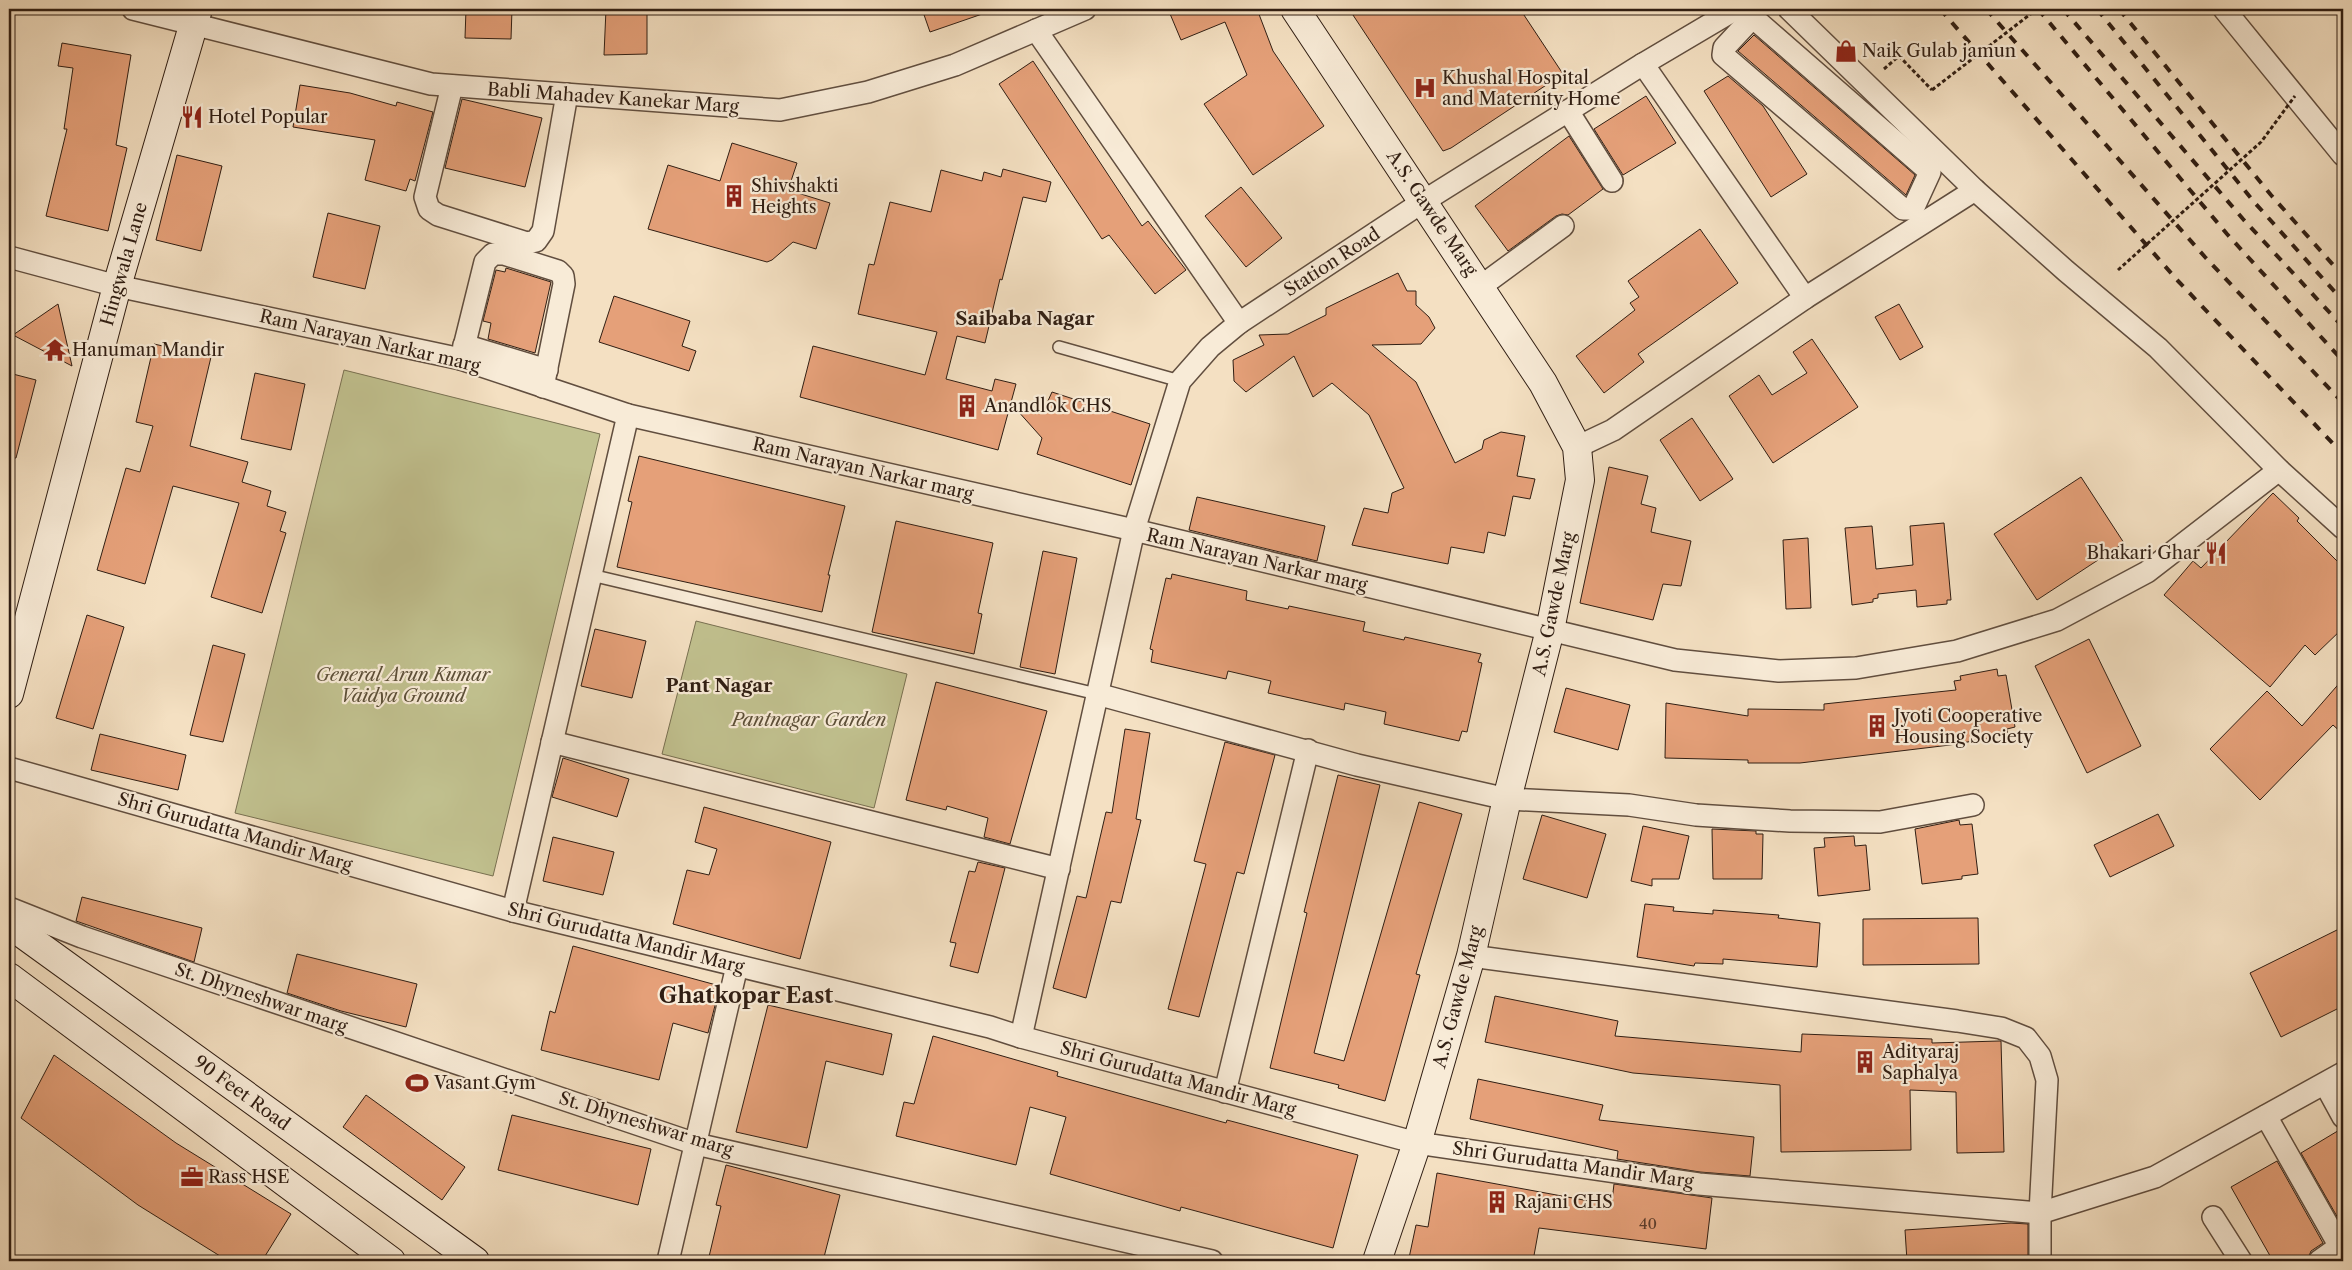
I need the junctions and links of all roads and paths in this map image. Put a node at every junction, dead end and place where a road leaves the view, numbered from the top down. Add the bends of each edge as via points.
1 (133, 9) edge
2 (1085, 9) edge
3 (1295, 9) edge
4 (2037, 9) edge
5 (2224, 9) edge
6 (1793, 12) edge
7 (196, 16) edge
8 (1736, 16) edge
9 (1036, 30) junction
10 (1777, 39) junction
11 (1642, 64) junction
12 (1883, 70) dead end
13 (452, 86) junction
14 (567, 94) junction
15 (2295, 96) junction
16 (1568, 111) junction
17 (2343, 155) edge
18 (1612, 181) dead end
19 (1976, 190) junction
20 (1424, 201) junction
21 (1563, 226) dead end
22 (9, 257) edge
23 (2118, 270) dead end
24 (117, 286) junction
25 (1480, 287) junction
26 (1805, 298) junction
27 (1239, 324) junction
28 (1059, 347) dead end
29 (463, 352) junction
30 (545, 378) junction
31 (1180, 382) junction
32 (628, 415) junction
33 (1577, 447) junction
34 (2279, 470) junction
35 (2343, 528) edge
36 (1134, 530) junction
37 (591, 575) junction
38 (1550, 630) junction
39 (9, 694) edge
40 (1097, 694) junction
41 (552, 742) junction
42 (1308, 750) junction
43 (9, 768) edge
44 (1507, 799) junction
45 (1973, 805) dead end
46 (1058, 869) junction
47 (9, 908) edge
48 (513, 911) junction
49 (9, 924) edge
50 (1471, 956) junction
51 (737, 966) junction
52 (9, 976) edge
53 (1021, 1037) junction
54 (2343, 1073) edge
55 (2324, 1084) junction
56 (1225, 1092) junction
57 (2266, 1116) junction
58 (2343, 1117) edge
59 (1416, 1142) junction
60 (696, 1144) junction
61 (2040, 1213) junction
62 (2212, 1217) dead end
63 (2342, 1248) edge
64 (390, 1261) edge
65 (475, 1261) edge
66 (668, 1261) edge
67 (1212, 1261) edge
68 (1378, 1261) edge
69 (2040, 1261) edge
70 (2240, 1261) edge
71 (2319, 1261) edge

1 - 7 street, Babli Mahadev Kanekar Marg
2 - 9 street, Babli Mahadev Kanekar Marg
3 - 20 street, A.S. Gawde Marg
4 - 12 path, bridge via 1932,90 1899,56
5 - 15 street
6 - 10 street
6 - 19 street
7 - 13 street, Babli Mahadev Kanekar Marg via 431,84
7 - 24 street, Hingwala Lane
8 - 10 street via 1754,20
8 - 10 street via 1722,52 1726,58 1903,209 1913,209 1930,172
8 - 11 street, Station Road
9 - 14 street, Babli Mahadev Kanekar Marg via 955,66 868,92 780,110
9 - 27 street
11 - 16 street, Station Road
11 - 26 street
13 - 14 street, Babli Mahadev Kanekar Marg
13 - 14 street via 425,197 429,209 438,215 527,243 536,240 543,231
15 - 17 street
15 - 23 path, bridge via 2262,142
16 - 18 street
16 - 20 street, Station Road
19 - 26 street
19 - 34 street via 2158,348
20 - 25 street, A.S. Gawde Marg
20 - 27 street, Station Road
21 - 25 street
22 - 24 street, Ram Narayan Narkar marg
24 - 29 street, Ram Narayan Narkar marg
24 - 39 street, Hingwala Lane
25 - 33 street, A.S. Gawde Marg via 1544,383
26 - 33 street via 1613,430
27 - 31 street, Station Road via 1210,347
28 - 31 lane
29 - 30 street, Ram Narayan Narkar marg
29 - 30 street via 485,262 493,254 504,254 558,271 563,276 560,307
30 - 32 street, Ram Narayan Narkar marg
31 - 36 street
32 - 36 street, Ram Narayan Narkar marg
32 - 37 street
33 - 38 street, A.S. Gawde Marg via 1580,480
34 - 35 street
34 - 38 street, Ram Narayan Narkar marg via 2147,572 2057,620 1957,651 1856,668 1779,670 1675,660
36 - 38 street, Ram Narayan Narkar marg
36 - 40 street
37 - 40 lane
37 - 41 street
38 - 44 street, A.S. Gawde Marg
40 - 42 street
40 - 46 street
41 - 46 street
41 - 48 street
42 - 44 street
42 - 56 street
43 - 48 street, Shri Gurudatta Mandir Marg
44 - 45 street via 1629,805 1696,815 1771,820 1880,822
44 - 50 street, A.S. Gawde Marg
46 - 53 street
47 - 60 street, St. Dhyneshwar marg via 82,937
48 - 51 street, Shri Gurudatta Mandir Marg
49 - 65 street, 90 Feet Road
50 - 59 street, A.S. Gawde Marg
50 - 61 street via 1957,1021 2001,1028 2026,1038 2040,1056 2047,1080
51 - 53 street, Shri Gurudatta Mandir Marg
51 - 60 street
52 - 64 street
53 - 56 street, Shri Gurudatta Mandir Marg
54 - 55 street, Shri Gurudatta Mandir Marg
55 - 57 street, Shri Gurudatta Mandir Marg
55 - 58 street
56 - 59 street, Shri Gurudatta Mandir Marg
57 - 61 street, Shri Gurudatta Mandir Marg via 2155,1177
57 - 63 street
59 - 61 street, Shri Gurudatta Mandir Marg via 1699,1184
59 - 68 street, A.S. Gawde Marg
60 - 66 street
60 - 67 street, St. Dhyneshwar marg
61 - 69 street
62 - 70 street
63 - 71 street

